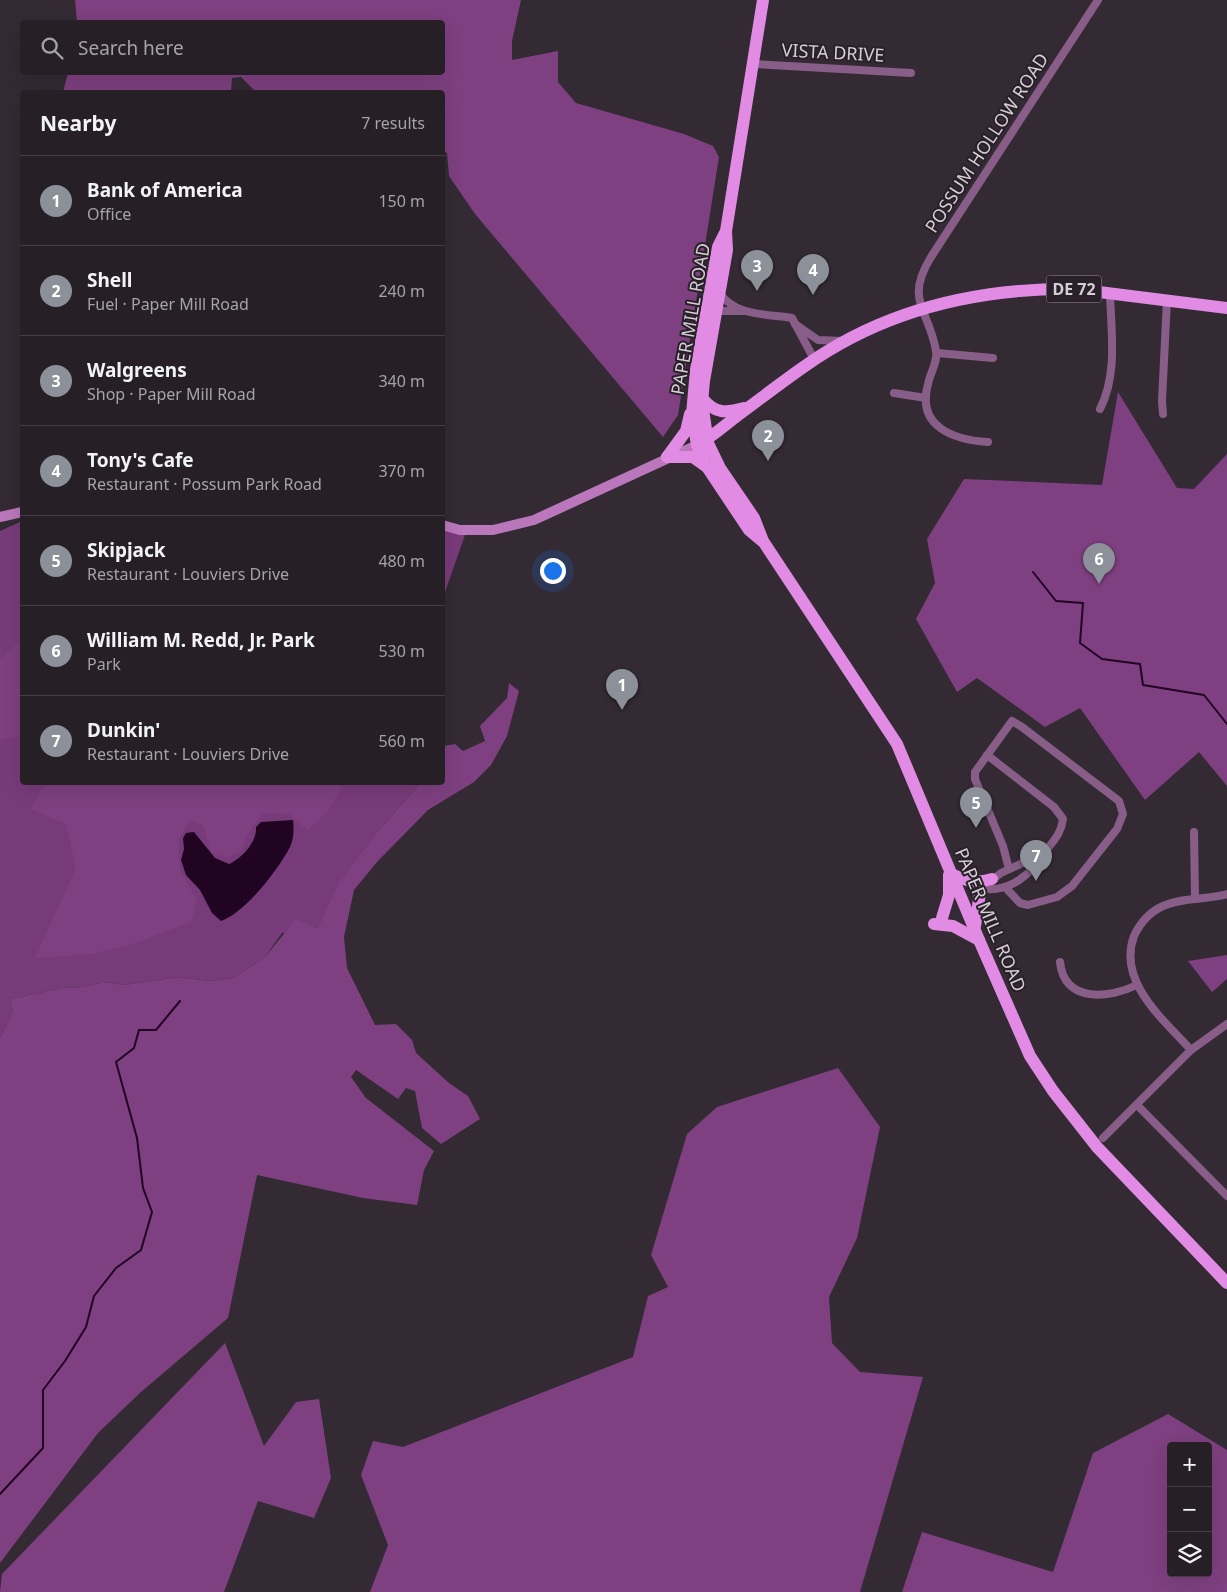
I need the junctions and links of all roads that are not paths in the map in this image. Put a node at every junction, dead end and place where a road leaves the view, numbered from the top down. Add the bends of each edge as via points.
1 (763, 0) edge
2 (1098, 0) edge
3 (754, 64) junction
4 (911, 73) dead end
5 (726, 231) junction
6 (713, 275) junction
7 (720, 292) junction
8 (1110, 293) junction
9 (1168, 300) junction
10 (922, 308) junction
11 (1227, 308) edge
12 (717, 311) junction
13 (744, 311) junction
14 (795, 324) junction
15 (843, 341) junction
16 (937, 354) junction
17 (993, 358) dead end
18 (814, 359) junction
19 (894, 393) dead end
20 (698, 396) junction
21 (926, 398) junction
22 (749, 407) junction
23 (1100, 410) dead end
24 (1163, 414) dead end
25 (702, 442) junction
26 (988, 442) dead end
27 (667, 457) junction
28 (707, 468) junction
29 (20, 512) edge
30 (0, 517) edge
31 (445, 526) edge
32 (763, 541) junction
33 (987, 755) junction
34 (1194, 832) dead end
35 (1046, 852) junction
36 (1009, 869) junction
37 (950, 872) junction
38 (986, 887) junction
39 (1005, 887) junction
40 (1227, 894) edge
41 (1195, 899) junction
42 (964, 904) junction
43 (978, 938) junction
44 (1060, 962) dead end
45 (1137, 985) junction
46 (1227, 1024) edge
47 (1191, 1050) junction
48 (1137, 1105) junction
49 (1103, 1138) dead end
50 (1227, 1196) edge
51 (1227, 1283) edge

1 - 3 main road, PAPER MILL ROAD
2 - 10 street, POSSUM HOLLOW ROAD via 927,264 918,286 917,296
3 - 4 street, VISTA DRIVE
3 - 5 main road, PAPER MILL ROAD
5 - 6 main road, PAPER MILL ROAD via 718,248
5 - 7 main road, PAPER MILL ROAD via 728,250
6 - 12 main road via 711,304
6 - 20 main road, PAPER MILL ROAD
7 - 12 main road, PAPER MILL ROAD
7 - 13 street via 729,303
8 - 9 main road, DE 72
8 - 10 main road, DE 72 via 1074,289 1014,290
8 - 23 street via 1113,346 1106,399
9 - 11 main road, DE 72
9 - 24 street
10 - 15 main road, DE 72
10 - 16 street, POSSUM HOLLOW ROAD
12 - 13 street
12 - 20 main road, PAPER MILL ROAD
13 - 14 street via 792,318
14 - 15 street via 818,340
14 - 18 street
15 - 18 main road, DE 72
16 - 17 street
16 - 21 street
18 - 22 main road, DE 72
19 - 21 street
20 - 22 main road via 719,411
20 - 25 main road, PAPER MILL ROAD via 692,414
20 - 27 main road via 686,431
21 - 26 street via 932,417 945,432 967,441
22 - 25 main road, DE 72
25 - 27 street
25 - 28 main road, PAPER MILL ROAD
25 - 32 main road, PAPER MILL ROAD via 754,518
27 - 28 main road via 693,458
27 - 31 street via 534,520 492,530 460,530
28 - 32 main road, PAPER MILL ROAD via 749,530
29 - 30 street
32 - 37 main road, PAPER MILL ROAD via 897,744
33 - 35 street via 1062,814 1061,832
33 - 36 street via 975,772 975,779 1003,846
33 - 39 street via 1012,721 1119,801 1123,814 1117,829 1078,878 1057,896 1028,905 1020,903
34 - 41 street
35 - 36 street
35 - 39 street via 1024,876
36 - 38 street
37 - 38 main road
37 - 42 main road, PAPER MILL ROAD
37 - 43 main road via 949,895 938,921
38 - 39 street via 999,890
38 - 42 street
38 - 43 main road via 975,925
40 - 41 street
41 - 45 street via 1164,906 1150,914 1139,927 1130,958
42 - 43 main road, PAPER MILL ROAD
43 - 51 main road, PAPER MILL ROAD via 1022,1041 1053,1090 1108,1159
44 - 45 street via 1068,982 1089,994 1116,994
45 - 47 street
46 - 47 street
47 - 48 street
48 - 49 street
48 - 50 street

